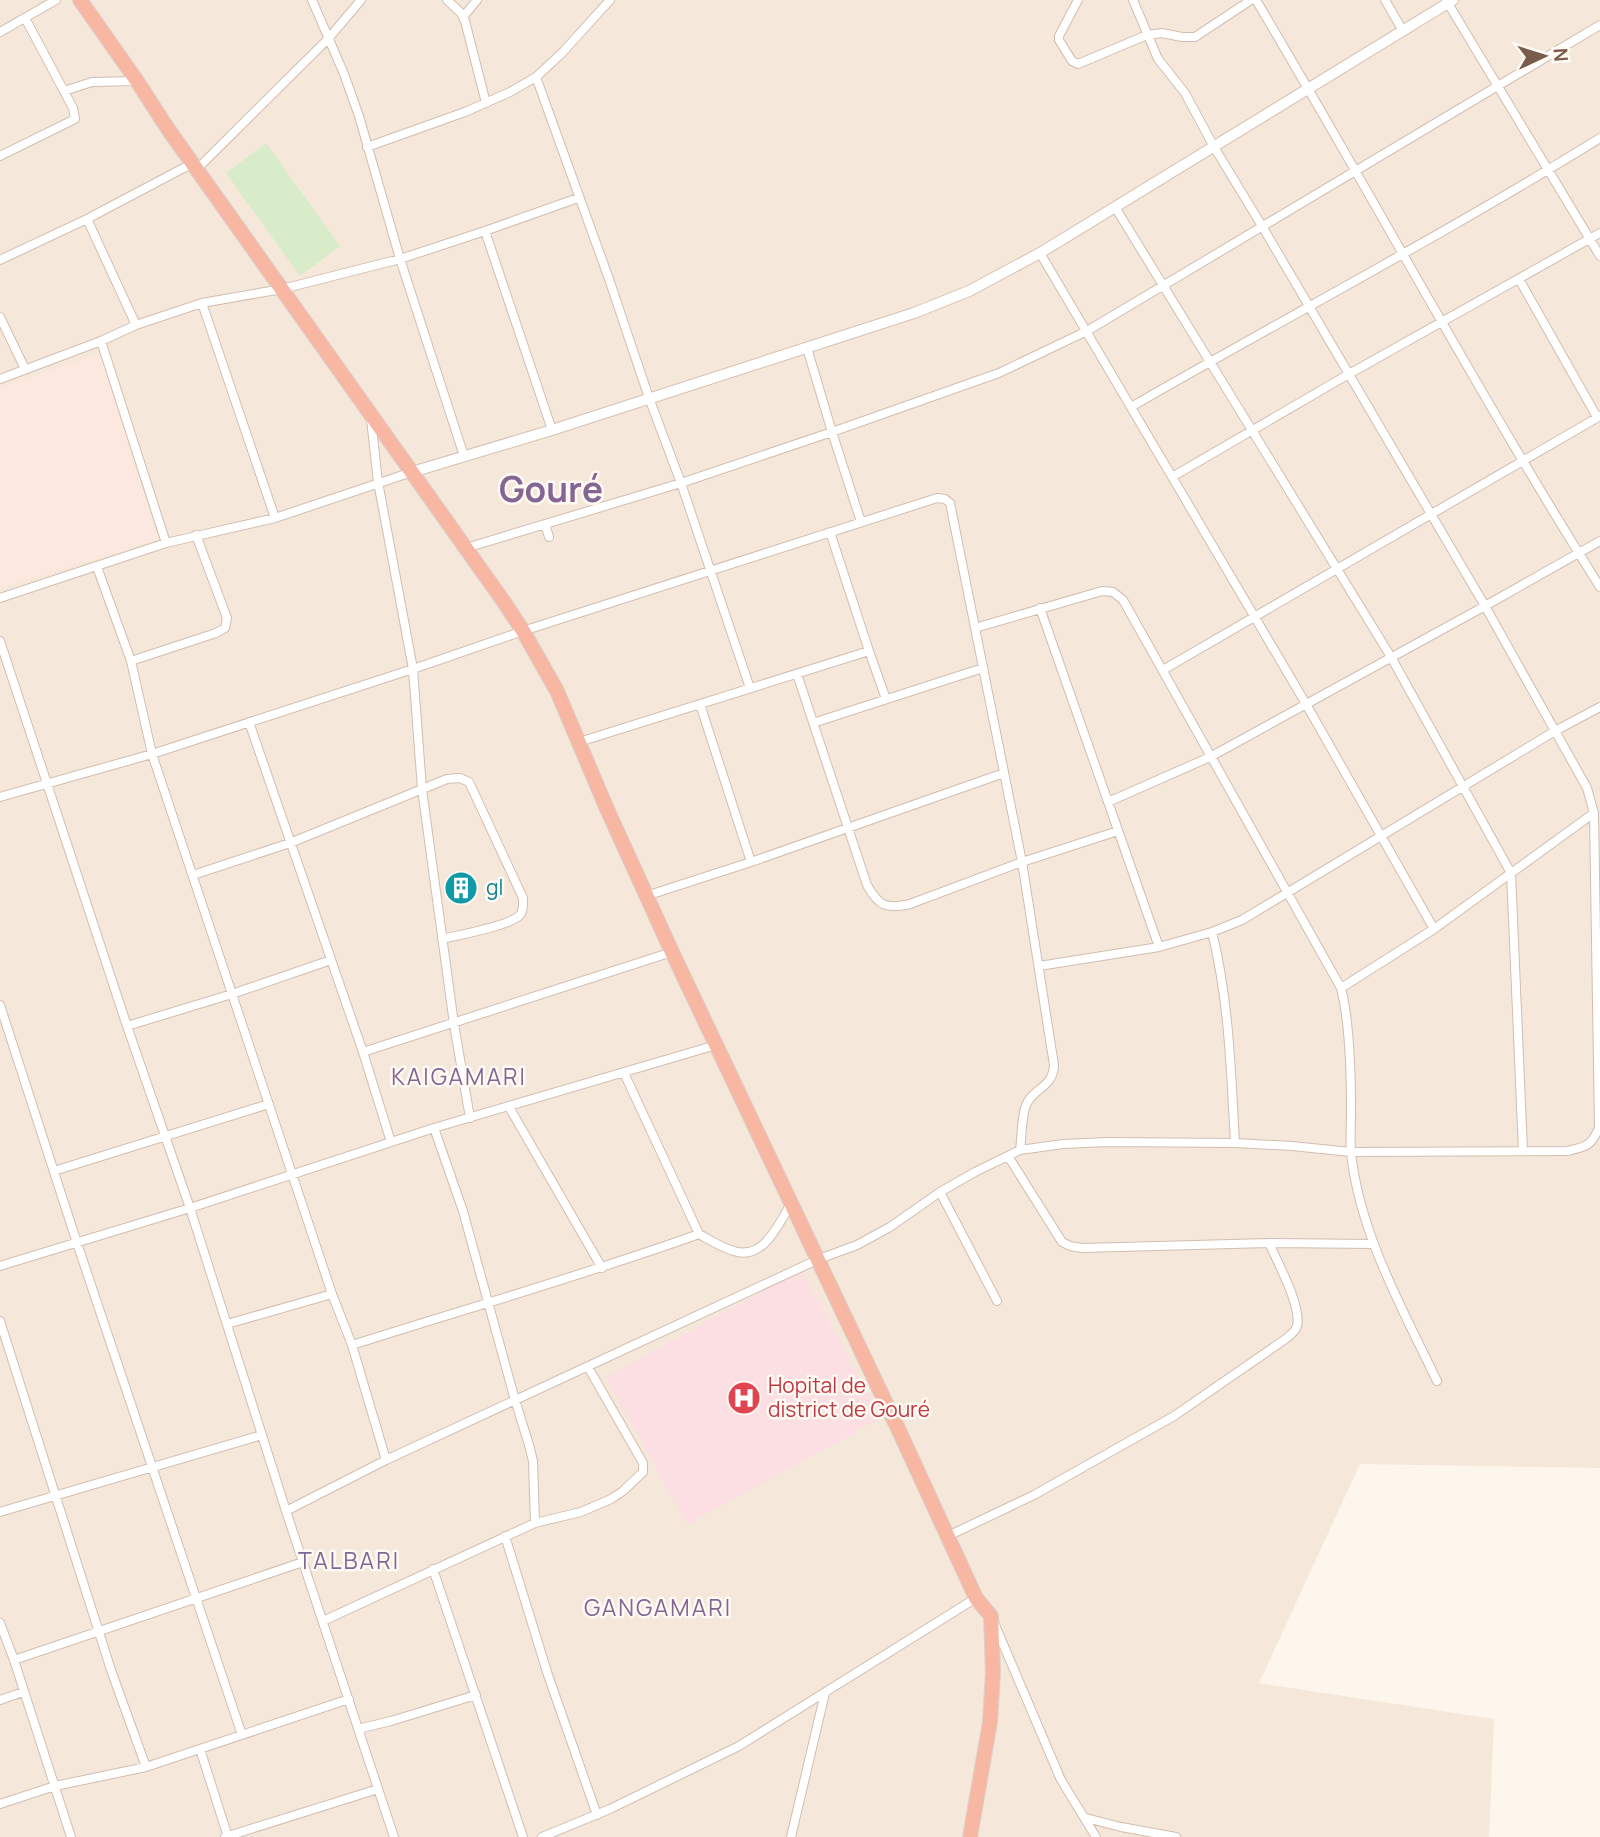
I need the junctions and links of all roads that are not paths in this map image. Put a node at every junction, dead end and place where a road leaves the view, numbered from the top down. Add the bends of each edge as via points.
1 (56, 0) edge
2 (312, 0) edge
3 (361, 0) edge
4 (447, 0) edge
5 (477, 0) edge
6 (610, 0) edge
7 (1079, 0) edge
8 (1133, 0) edge
9 (1254, 0) edge
10 (1385, 0) edge
11 (83, 1) edge
12 (1449, 1) edge
13 (463, 17) junction
14 (25, 18) junction
15 (1600, 25) edge
16 (1403, 31) junction
17 (0, 32) edge
18 (1147, 35) junction
19 (328, 38) junction
20 (536, 77) junction
21 (137, 81) junction
22 (1498, 86) junction
23 (1308, 87) junction
24 (64, 91) junction
25 (486, 103) junction
26 (1600, 138) edge
27 (367, 147) junction
28 (1214, 147) junction
29 (0, 156) edge
30 (195, 166) junction
31 (1549, 170) junction
32 (1355, 171) junction
33 (579, 198) junction
34 (1115, 207) junction
35 (87, 219) junction
36 (1262, 226) junction
37 (485, 231) junction
38 (1600, 233) edge
39 (1590, 239) junction
40 (1040, 253) junction
41 (1402, 254) junction
42 (1600, 256) edge
43 (400, 259) junction
44 (0, 260) edge
45 (1519, 279) junction
46 (1164, 286) junction
47 (282, 289) junction
48 (202, 303) junction
49 (1309, 306) junction
50 (0, 317) edge
51 (1441, 323) junction
52 (136, 325) junction
53 (1087, 331) junction
54 (102, 341) junction
55 (807, 348) junction
56 (1210, 361) junction
57 (25, 369) junction
58 (1349, 374) junction
59 (0, 379) edge
60 (649, 398) junction
61 (1131, 407) junction
62 (370, 412) junction
63 (1599, 417) edge
64 (552, 430) junction
65 (1253, 430) junction
66 (832, 432) junction
67 (464, 456) junction
68 (1523, 462) junction
69 (412, 472) junction
70 (1172, 477) junction
71 (378, 482) junction
72 (681, 483) junction
73 (1431, 515) junction
74 (275, 518) junction
75 (861, 522) junction
76 (545, 524) junction
77 (831, 532) junction
78 (196, 535) junction
79 (549, 537) dead end
80 (1600, 541) edge
81 (166, 543) junction
82 (466, 548) junction
83 (1579, 554) junction
84 (97, 567) junction
85 (1337, 570) junction
86 (710, 571) junction
87 (1600, 587) edge
88 (0, 598) edge
89 (1485, 606) junction
90 (1040, 608) junction
91 (1254, 617) junction
92 (975, 628) junction
93 (523, 631) junction
94 (0, 642) edge
95 (869, 651) junction
96 (1391, 657) junction
97 (131, 661) junction
98 (983, 668) junction
99 (413, 670) junction
100 (1163, 670) junction
101 (797, 674) junction
102 (750, 688) junction
103 (886, 699) junction
104 (700, 704) junction
105 (1306, 704) junction
106 (1600, 706) edge
107 (249, 722) junction
108 (813, 723) junction
109 (1555, 731) junction
110 (579, 742) junction
111 (152, 754) junction
112 (1210, 757) junction
113 (1004, 772) junction
114 (48, 784) junction
115 (1463, 787) junction
116 (422, 789) junction
117 (0, 797) edge
118 (1108, 802) junction
119 (1594, 813) junction
120 (848, 828) junction
121 (1118, 831) junction
122 (1381, 836) junction
123 (290, 842) junction
124 (751, 862) junction
125 (1022, 862) junction
126 (1511, 873) junction
127 (193, 875) junction
128 (1288, 893) junction
129 (646, 896) junction
130 (1434, 929) junction
131 (1212, 932) junction
132 (442, 939) junction
133 (1158, 947) junction
134 (672, 952) junction
135 (331, 960) junction
136 (1039, 966) junction
137 (1341, 988) junction
138 (232, 994) junction
139 (0, 1005) edge
140 (454, 1024) junction
141 (3, 1026) edge
142 (127, 1026) junction
143 (716, 1045) junction
144 (363, 1052) junction
145 (624, 1073) junction
146 (269, 1104) junction
147 (509, 1107) junction
148 (470, 1118) junction
149 (434, 1128) junction
150 (166, 1137) junction
151 (391, 1142) junction
152 (1236, 1143) junction
153 (1020, 1150) junction
154 (1523, 1151) junction
155 (1351, 1152) junction
156 (1009, 1156) junction
157 (54, 1171) junction
158 (293, 1174) junction
159 (940, 1192) junction
160 (792, 1202) junction
161 (190, 1208) junction
162 (699, 1234) junction
163 (77, 1243) junction
164 (1269, 1243) junction
165 (1374, 1244) junction
166 (819, 1259) junction
167 (0, 1266) edge
168 (602, 1268) junction
169 (332, 1294) junction
170 (997, 1301) dead end
171 (488, 1302) junction
172 (0, 1321) edge
173 (227, 1324) junction
174 (352, 1345) junction
175 (587, 1367) junction
176 (1437, 1381) dead end
177 (515, 1400) junction
178 (262, 1435) junction
179 (386, 1460) junction
180 (152, 1467) junction
181 (56, 1495) junction
182 (286, 1511) junction
183 (0, 1512) edge
184 (535, 1523) junction
185 (505, 1536) junction
186 (948, 1536) junction
187 (303, 1562) junction
188 (433, 1569) junction
189 (196, 1597) junction
190 (976, 1598) junction
191 (991, 1616) junction
192 (323, 1621) junction
193 (0, 1623) edge
194 (99, 1631) junction
195 (14, 1660) junction
196 (23, 1692) junction
197 (825, 1693) junction
198 (475, 1695) junction
199 (0, 1699) edge
200 (349, 1699) junction
201 (358, 1729) junction
202 (242, 1735) junction
203 (200, 1749) junction
204 (146, 1767) junction
205 (55, 1786) junction
206 (378, 1789) junction
207 (0, 1804) edge
208 (597, 1815) junction
209 (1086, 1818) junction
210 (567, 1827) junction
211 (71, 1837) edge
212 (227, 1837) edge
213 (394, 1837) edge
214 (523, 1837) edge
215 (542, 1837) edge
216 (570, 1837) edge
217 (791, 1837) edge
218 (970, 1837) edge
219 (1096, 1837) edge
220 (1176, 1837) edge

1 - 14 street
2 - 19 street
3 - 19 street
4 - 13 street
5 - 13 street
6 - 20 street
7 - 18 street via 1059,36 1075,64
8 - 18 street
9 - 18 street via 1195,37
9 - 23 street
10 - 16 street
11 - 21 highway
12 - 16 main road
12 - 22 street
13 - 25 street
14 - 17 street
14 - 24 street
15 - 22 street
16 - 23 main road
18 - 28 street
19 - 27 street
19 - 30 street
20 - 25 street
20 - 33 street
21 - 24 street via 92,82
21 - 30 highway
22 - 31 street
22 - 32 street
23 - 28 main road
23 - 32 street
24 - 29 street via 75,119
25 - 27 street
26 - 31 street
27 - 43 street
28 - 34 main road
28 - 36 street
30 - 35 street
30 - 47 highway
31 - 39 street
31 - 41 street
32 - 36 street
32 - 41 street
33 - 37 street
33 - 60 street
34 - 40 main road
34 - 46 street
35 - 44 street
35 - 52 street
36 - 46 street
36 - 49 street
37 - 43 street
37 - 64 street
38 - 39 street
39 - 42 street
39 - 45 street
40 - 53 street
40 - 55 main road via 970,291
41 - 49 street
41 - 51 street
43 - 47 street
43 - 67 street
45 - 51 street
45 - 63 street
46 - 53 street
46 - 56 street
47 - 48 street
47 - 62 highway
48 - 52 street
48 - 74 street
49 - 56 street
49 - 58 street
50 - 57 street
51 - 58 street
51 - 68 street
52 - 54 street
53 - 61 street
53 - 66 street via 999,373
54 - 57 street
54 - 81 street
55 - 60 main road
55 - 66 street
56 - 61 street
56 - 65 street
57 - 59 street
58 - 65 street
58 - 73 street
60 - 64 main road
60 - 72 street
61 - 70 street
62 - 69 highway
62 - 71 street
63 - 68 street
64 - 67 main road
65 - 70 street
65 - 85 street
66 - 72 street
66 - 75 street
67 - 69 main road
68 - 73 street
68 - 83 street
69 - 71 street
69 - 82 highway
70 - 91 street
71 - 74 street
71 - 99 street
72 - 76 street
72 - 86 street
73 - 85 street
73 - 89 street
74 - 78 street
75 - 77 street
75 - 92 street via 937,498 950,503
76 - 79 street
76 - 82 street
77 - 86 street
77 - 95 street
78 - 81 street
78 - 97 street via 227,618 225,628
80 - 83 street
81 - 84 street
82 - 93 highway
83 - 87 street
83 - 89 street
84 - 88 street
84 - 97 street
85 - 91 street
85 - 96 street
86 - 93 street
86 - 102 street
89 - 96 street
89 - 109 street
90 - 92 street
90 - 100 street via 1113,592 1123,600
90 - 118 street
91 - 100 street
91 - 105 street
92 - 98 street
93 - 99 street
93 - 110 highway
94 - 114 street
95 - 101 street
95 - 103 street
96 - 105 street
96 - 115 street
97 - 111 street
98 - 103 street
98 - 113 street
99 - 107 street
99 - 116 street
100 - 112 street
101 - 102 street
101 - 108 street
102 - 104 street
103 - 108 street
104 - 110 street
104 - 124 street
105 - 112 street
105 - 122 street
106 - 109 street
107 - 111 street
107 - 123 street
108 - 120 street
109 - 115 street
109 - 119 street via 1587,788
110 - 129 highway
111 - 114 street
111 - 127 street
112 - 118 street
112 - 128 street
113 - 120 street
113 - 125 street
114 - 117 street
114 - 142 street
115 - 122 street
115 - 126 street
116 - 123 street
116 - 132 street
116 - 132 street via 447,779 470,782 523,898 519,916 507,923
118 - 121 street
119 - 126 street
119 - 154 street via 1599,1128 1583,1148
120 - 124 street
120 - 125 street via 867,885 875,900 888,906 911,904
121 - 125 street
121 - 133 street
122 - 128 street
122 - 130 street
123 - 127 street
123 - 135 street
124 - 129 street
125 - 136 street
126 - 130 street
126 - 154 street
127 - 138 street
128 - 131 street
128 - 137 street
129 - 134 highway
130 - 137 street
131 - 133 street
131 - 152 street via 1221,967
132 - 140 street
133 - 136 street
134 - 140 street
134 - 143 highway
135 - 138 street
135 - 144 street
136 - 153 street via 1054,1074 1030,1098
137 - 155 street via 1349,1053
138 - 142 street
138 - 146 street
139 - 141 street
140 - 144 street
140 - 148 street
141 - 157 street
142 - 150 street
143 - 145 street
143 - 160 highway
144 - 151 street
145 - 147 street
145 - 162 street
146 - 150 street
146 - 158 street
147 - 148 street
147 - 168 street
148 - 149 street
149 - 151 street
149 - 171 street
150 - 157 street
150 - 161 street
151 - 158 street
152 - 153 street via 1107,1142
152 - 155 street
153 - 156 street
154 - 155 street
155 - 165 street
156 - 159 street
156 - 164 street via 1062,1242 1070,1247
157 - 163 street
158 - 161 street
158 - 169 street
159 - 166 street via 890,1227
159 - 170 street
160 - 162 street via 759,1250 736,1252
160 - 166 highway
161 - 163 street
161 - 173 street
162 - 168 street
163 - 167 street
163 - 180 street
164 - 165 street
164 - 186 street via 1294,1301 1297,1329 1174,1416 1034,1495
165 - 176 street
166 - 175 street
166 - 186 highway
168 - 171 street
169 - 173 street
169 - 174 street
171 - 174 street
171 - 177 street
172 - 181 street
173 - 178 street
174 - 179 street
175 - 177 street
175 - 184 street via 643,1463 643,1472 611,1499
177 - 179 street
177 - 184 street via 533,1461
178 - 180 street
178 - 182 street
179 - 182 street
180 - 181 street
180 - 189 street
181 - 183 street
181 - 194 street
182 - 187 street
184 - 185 street
185 - 188 street
185 - 208 street
186 - 190 highway
187 - 189 street
187 - 192 street
188 - 192 street
188 - 198 street
189 - 194 street
189 - 202 street
190 - 191 highway
190 - 197 street
191 - 209 street via 1061,1780
191 - 218 highway via 990,1722
192 - 200 street
193 - 195 street
194 - 195 street
194 - 204 street
195 - 196 street
196 - 199 street
196 - 205 street
197 - 208 street via 739,1746
197 - 217 street
198 - 201 street
198 - 214 street
200 - 201 street
200 - 202 street
201 - 206 street
202 - 203 street
203 - 204 street
203 - 212 street
204 - 205 street
205 - 207 street
205 - 211 street
206 - 212 street
206 - 213 street
208 - 210 street
209 - 219 street
209 - 220 street
210 - 215 street
210 - 216 street

